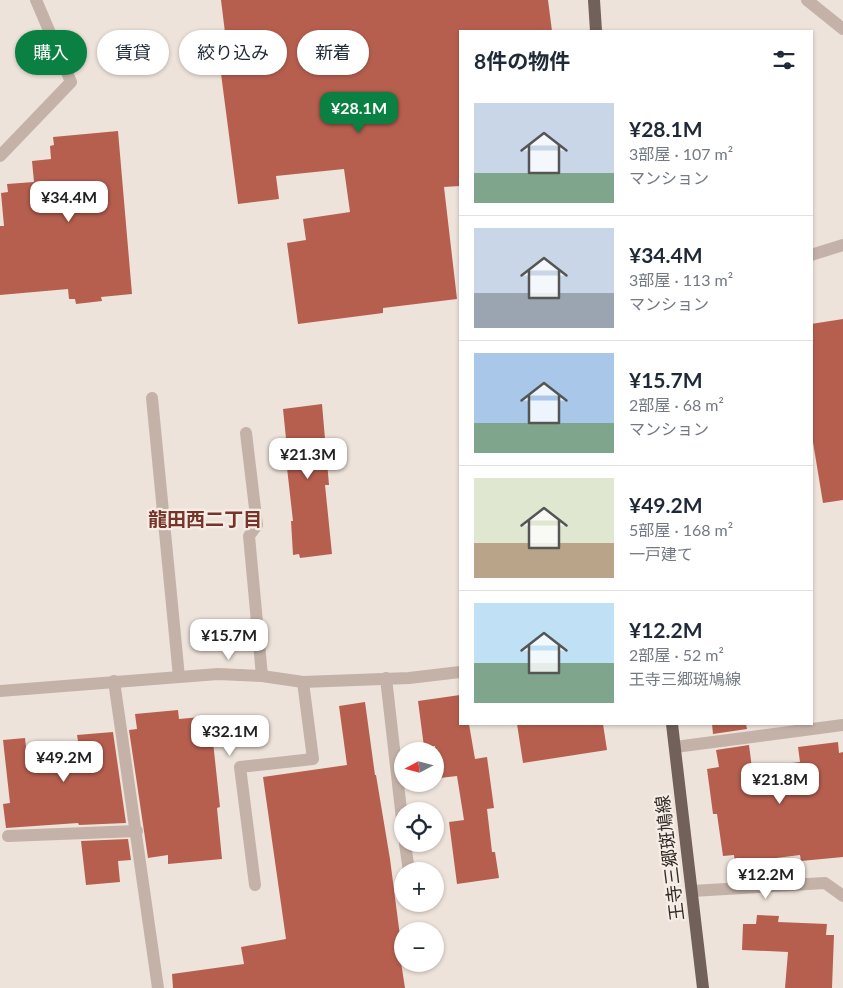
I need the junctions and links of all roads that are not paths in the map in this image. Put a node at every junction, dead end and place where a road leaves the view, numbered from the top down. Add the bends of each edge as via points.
1 (36, 0) edge
2 (594, 0) edge
3 (807, 0) edge
4 (843, 29) edge
5 (596, 30) edge
6 (0, 156) edge
7 (843, 246) edge
8 (813, 255) edge
9 (152, 398) dead end
10 (246, 433) dead end
11 (459, 672) edge
12 (262, 676) junction
13 (179, 677) junction
14 (386, 678) junction
15 (114, 682) junction
16 (303, 682) junction
17 (0, 691) edge
18 (672, 725) edge
19 (843, 725) edge
20 (675, 747) junction
21 (400, 802) edge
22 (137, 831) junction
23 (8, 836) dead end
24 (255, 885) dead end
25 (692, 892) junction
26 (843, 896) edge
27 (158, 988) edge
28 (703, 988) edge

1 - 6 street via 71,82
2 - 5 main road
3 - 4 street
7 - 8 street
9 - 13 street
10 - 12 street via 257,525 250,536
11 - 14 street
12 - 13 street via 218,674
12 - 16 street
13 - 15 street
14 - 16 street
14 - 21 street
15 - 17 street
15 - 22 street
16 - 24 street via 313,759 240,767
18 - 20 main road, 王寺三郷斑鳩線
19 - 20 street
20 - 25 main road, 王寺三郷斑鳩線
22 - 23 street
22 - 27 street
25 - 26 street via 825,883
25 - 28 main road, 王寺三郷斑鳩線

